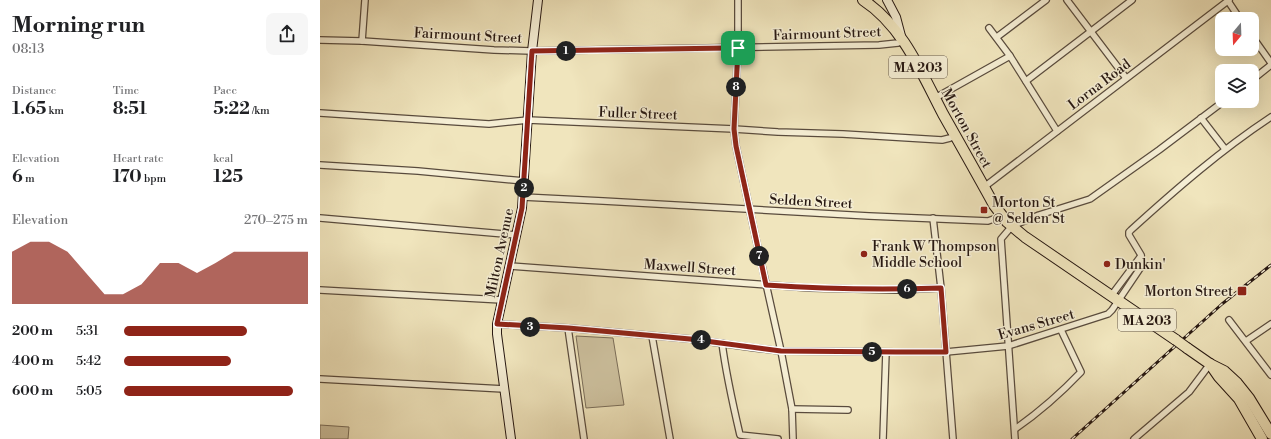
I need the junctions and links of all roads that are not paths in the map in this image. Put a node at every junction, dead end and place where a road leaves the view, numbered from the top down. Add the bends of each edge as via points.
1 (365, 0) edge
2 (538, 0) edge
3 (738, 0) edge
4 (886, 0) edge
5 (1046, 0) edge
6 (1067, 0) edge
7 (1132, 0) edge
8 (1228, 0) edge
9 (868, 2) edge
10 (1236, 12) edge
11 (989, 28) dead end
12 (1091, 31) junction
13 (997, 37) junction
14 (320, 40) edge
15 (362, 41) junction
16 (901, 41) junction
17 (1259, 46) edge
18 (738, 48) junction
19 (532, 51) junction
20 (1010, 56) junction
21 (1271, 64) edge
22 (1259, 74) edge
23 (1126, 78) junction
24 (1026, 82) junction
25 (935, 98) junction
26 (1215, 108) edge
27 (320, 113) edge
28 (1271, 117) edge
29 (1202, 118) junction
30 (528, 120) junction
31 (734, 129) junction
32 (1057, 131) junction
33 (955, 136) junction
34 (1225, 149) junction
35 (320, 165) edge
36 (524, 181) junction
37 (984, 187) junction
38 (523, 197) junction
39 (750, 209) junction
40 (1002, 216) junction
41 (320, 218) edge
42 (933, 218) junction
43 (1012, 226) junction
44 (516, 235) junction
45 (510, 266) junction
46 (766, 285) junction
47 (941, 288) junction
48 (320, 290) edge
49 (1115, 298) junction
50 (502, 300) junction
51 (1229, 320) dead end
52 (497, 324) junction
53 (1271, 324) edge
54 (568, 328) junction
55 (1061, 330) junction
56 (652, 336) junction
57 (1246, 341) junction
58 (722, 343) junction
59 (1008, 346) junction
60 (781, 351) junction
61 (886, 352) junction
62 (946, 352) junction
63 (1210, 364) junction
64 (1271, 375) edge
65 (320, 379) edge
66 (504, 389) junction
67 (792, 409) junction
68 (848, 410) dead end
69 (1014, 429) junction
70 (1264, 434) edge
71 (740, 437) edge
72 (511, 439) edge
73 (584, 439) edge
74 (670, 439) edge
75 (778, 439) edge
76 (793, 439) edge
77 (884, 439) edge
78 (953, 439) edge
79 (1015, 439) edge
80 (1134, 439) edge

1 - 15 street
2 - 19 street, Milton Avenue
3 - 18 street
4 - 16 street, Morton Street via 896,17
5 - 13 street
6 - 12 street
7 - 12 street
8 - 10 street
8 - 23 street, Lorna Road
9 - 16 highway, Morton Street / MA 203 via 890,24
11 - 13 street
12 - 23 street
12 - 24 street
13 - 20 street
14 - 15 street, Fairmount Street
15 - 19 street, Fairmount Street
16 - 18 street, Fairmount Street via 880,45
16 - 25 highway, Morton Street / MA 203
17 - 21 street
18 - 19 street, Fairmount Street
18 - 31 street
19 - 30 street, Milton Avenue
20 - 24 street
20 - 25 street
21 - 22 street
23 - 32 street, Lorna Road
24 - 32 street
25 - 33 highway, Morton Street / MA 203
26 - 29 street
27 - 30 street, Fuller Street via 489,124
28 - 34 street
29 - 34 street
29 - 43 street via 1090,199
30 - 31 street, Fuller Street
30 - 36 street, Milton Avenue
31 - 33 street, Fuller Street via 942,140
31 - 39 street
32 - 37 street, Lorna Road
33 - 37 highway, Morton Street / MA 203
34 - 49 street, Evans Street via 1129,232 1141,255 1141,267
35 - 36 street
36 - 38 street, Milton Avenue
37 - 40 highway, Morton Street / MA 203
38 - 39 street, Selden Street
38 - 44 street, Milton Avenue
39 - 42 street, Selden Street
39 - 46 street
40 - 42 street, Selden Street via 988,221
40 - 43 highway, Morton Street / MA 203
41 - 44 street
42 - 47 street
43 - 49 highway, Morton Street / MA 203
43 - 59 street via 1001,239
44 - 45 street, Milton Avenue
45 - 46 street, Maxwell Street
45 - 50 street, Milton Avenue
46 - 47 street, Maxwell Street via 853,290
46 - 60 street
47 - 62 street
48 - 50 street
49 - 55 street, Evans Street via 1110,312 1106,315
49 - 63 highway, Morton Street / MA 203, bridge
50 - 52 street, Milton Avenue
51 - 57 street
52 - 54 street, Evans Street
52 - 66 street, Milton Avenue via 496,334
53 - 57 street
54 - 56 street, Evans Street
54 - 73 street
55 - 59 street, Evans Street
55 - 69 street via 1081,372 1028,420
56 - 58 street, Evans Street
56 - 74 street
57 - 64 street
58 - 60 street, Evans Street
58 - 71 street
59 - 62 street, Evans Street
59 - 69 street
60 - 61 street, Evans Street
60 - 67 street
61 - 62 street, Evans Street
61 - 77 street
62 - 78 street
63 - 70 highway, Morton Street / MA 203
63 - 80 street via 1189,392
65 - 66 street
66 - 72 street, Milton Avenue
67 - 68 street
67 - 76 street
69 - 79 street
71 - 75 street

